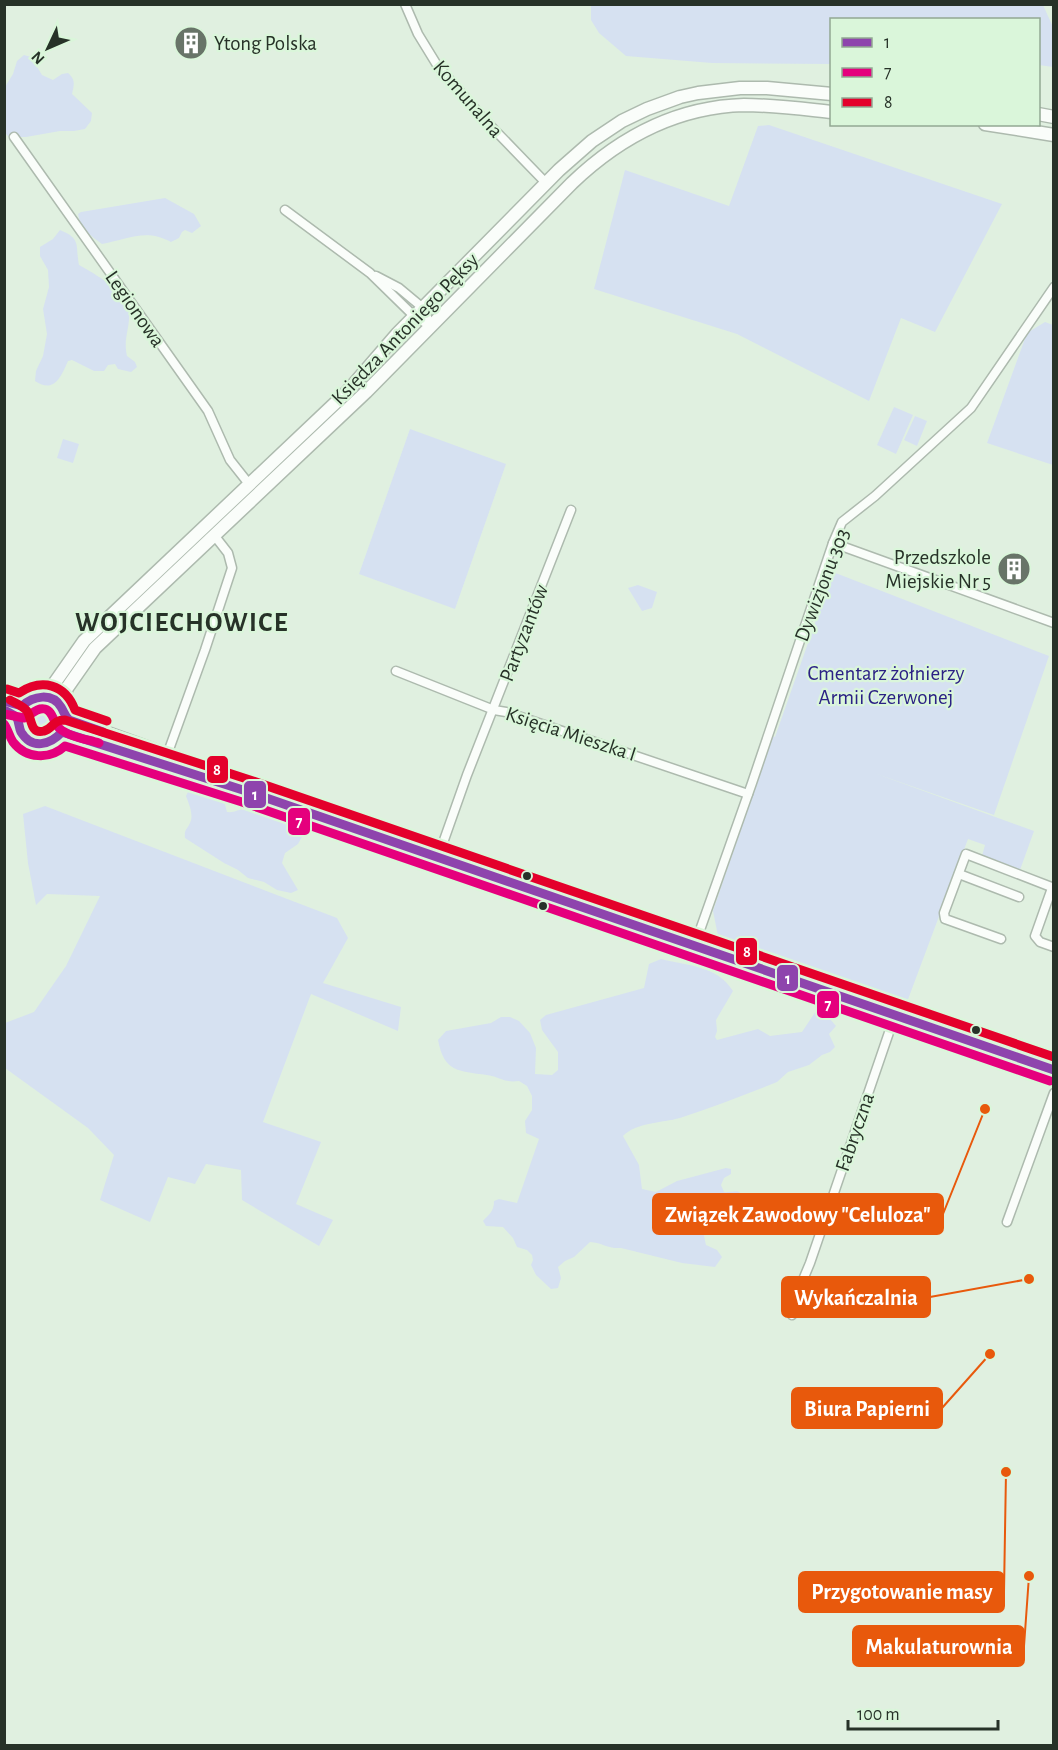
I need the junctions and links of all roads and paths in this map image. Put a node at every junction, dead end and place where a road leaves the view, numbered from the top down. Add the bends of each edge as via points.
1 (405, 4) edge
2 (830, 94) edge
3 (830, 112) edge
4 (997, 126) edge
5 (1053, 135) edge
6 (14, 137) dead end
7 (546, 183) junction
8 (285, 210) dead end
9 (1053, 287) edge
10 (419, 312) junction
11 (431, 326) junction
12 (249, 484) junction
13 (571, 510) dead end
14 (214, 535) junction
15 (833, 543) junction
16 (1053, 623) edge
17 (396, 671) dead end
18 (42, 696) junction
19 (4, 701) edge
20 (4, 710) edge
21 (494, 710) junction
22 (19, 712) junction
23 (63, 712) junction
24 (62, 732) junction
25 (167, 755) junction
26 (246, 791) junction
27 (748, 794) junction
28 (438, 857) junction
29 (959, 874) junction
30 (1053, 888) edge
31 (1019, 897) dead end
32 (1001, 939) dead end
33 (694, 947) junction
34 (1053, 947) edge
35 (895, 1015) junction
36 (1053, 1070) edge
37 (1053, 1094) edge
38 (1007, 1222) dead end
39 (792, 1315) dead end

1 - 7 street, Komunalna via 437,65
2 - 7 main road, Księdza Antoniego Pęksy via 740,88 680,97 641,112 600,135
3 - 11 main road, Księdza Antoniego Pęksy via 744,105 704,110 630,137 579,176
4 - 5 main road
6 - 12 street, Legionowa via 208,411 230,459
7 - 10 main road, Księdza Antoniego Pęksy
8 - 10 street via 370,273 399,288
9 - 15 street, Dywizjonu 303 via 971,408 842,522
10 - 11 street
10 - 12 main road, Księdza Antoniego Pęksy via 348,391
11 - 14 main road, Księdza Antoniego Pęksy
12 - 18 main road, Księdza Antoniego Pęksy via 84,641
13 - 21 street, Partyzantów
14 - 23 main road, Księdza Antoniego Pęksy via 95,648 67,688
14 - 25 street via 228,553 232,568
15 - 16 street
15 - 27 street, Dywizjonu 303
17 - 21 street, Księcia Mieszka I
18 - 22 main road via 31,698
18 - 23 main road via 53,699
19 - 22 main road
20 - 22 main road
21 - 27 street, Księcia Mieszka I
21 - 28 street, Partyzantów
22 - 24 main road via 20,732 37,744 48,743
23 - 24 main road
23 - 25 main road via 70,720
24 - 26 main road
25 - 26 main road
26 - 28 main road
27 - 33 street, Dywizjonu 303
28 - 33 main road
29 - 30 street via 966,854
29 - 31 street
29 - 32 street via 945,919
30 - 34 street via 1035,936
33 - 35 main road
35 - 36 main road
35 - 39 street, Fabryczna via 790,1311
37 - 38 street

